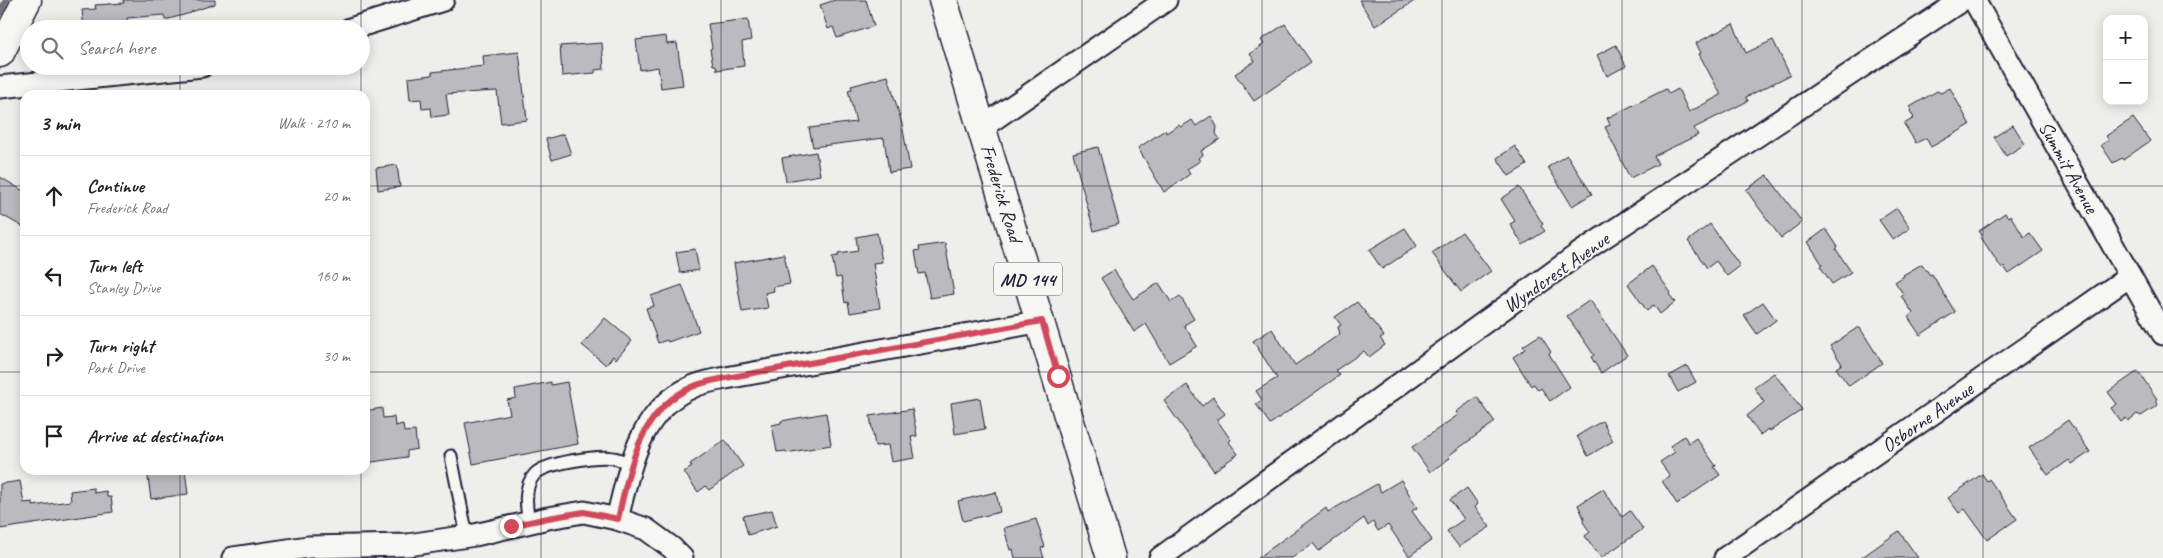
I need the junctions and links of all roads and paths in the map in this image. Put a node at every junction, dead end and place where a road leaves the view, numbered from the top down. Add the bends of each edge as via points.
1 (27, 0) edge
2 (443, 0) edge
3 (943, 0) edge
4 (1166, 0) edge
5 (1962, 0) edge
6 (1974, 0) edge
7 (370, 23) edge
8 (0, 53) edge
9 (115, 75) edge
10 (0, 87) edge
11 (981, 128) junction
12 (2130, 276) junction
13 (1042, 321) junction
14 (2163, 334) edge
15 (451, 456) dead end
16 (632, 464) junction
17 (618, 519) junction
18 (529, 522) junction
19 (468, 536) junction
20 (364, 552) edge
21 (233, 558) edge
22 (682, 558) edge
23 (1112, 558) edge
24 (1160, 558) edge
25 (1725, 558) edge

1 - 8 main road
2 - 7 street
3 - 11 main road, Frederick Road / MD 144
4 - 11 street
5 - 24 street, Wyndcrest Avenue via 1577,255
6 - 12 street, Summit Avenue
9 - 10 street
11 - 13 main road, Frederick Road / MD 144
12 - 14 street, Summit Avenue
12 - 25 street, Osborne Avenue
13 - 16 street via 693,386 671,399 654,416 640,439
13 - 23 main road, Frederick Road / MD 144
15 - 19 lane
16 - 17 street
16 - 18 lane via 612,458 592,458 535,473 528,486
17 - 18 street via 584,512
17 - 22 street via 646,529
18 - 19 street
19 - 20 street
20 - 21 street via 308,548

